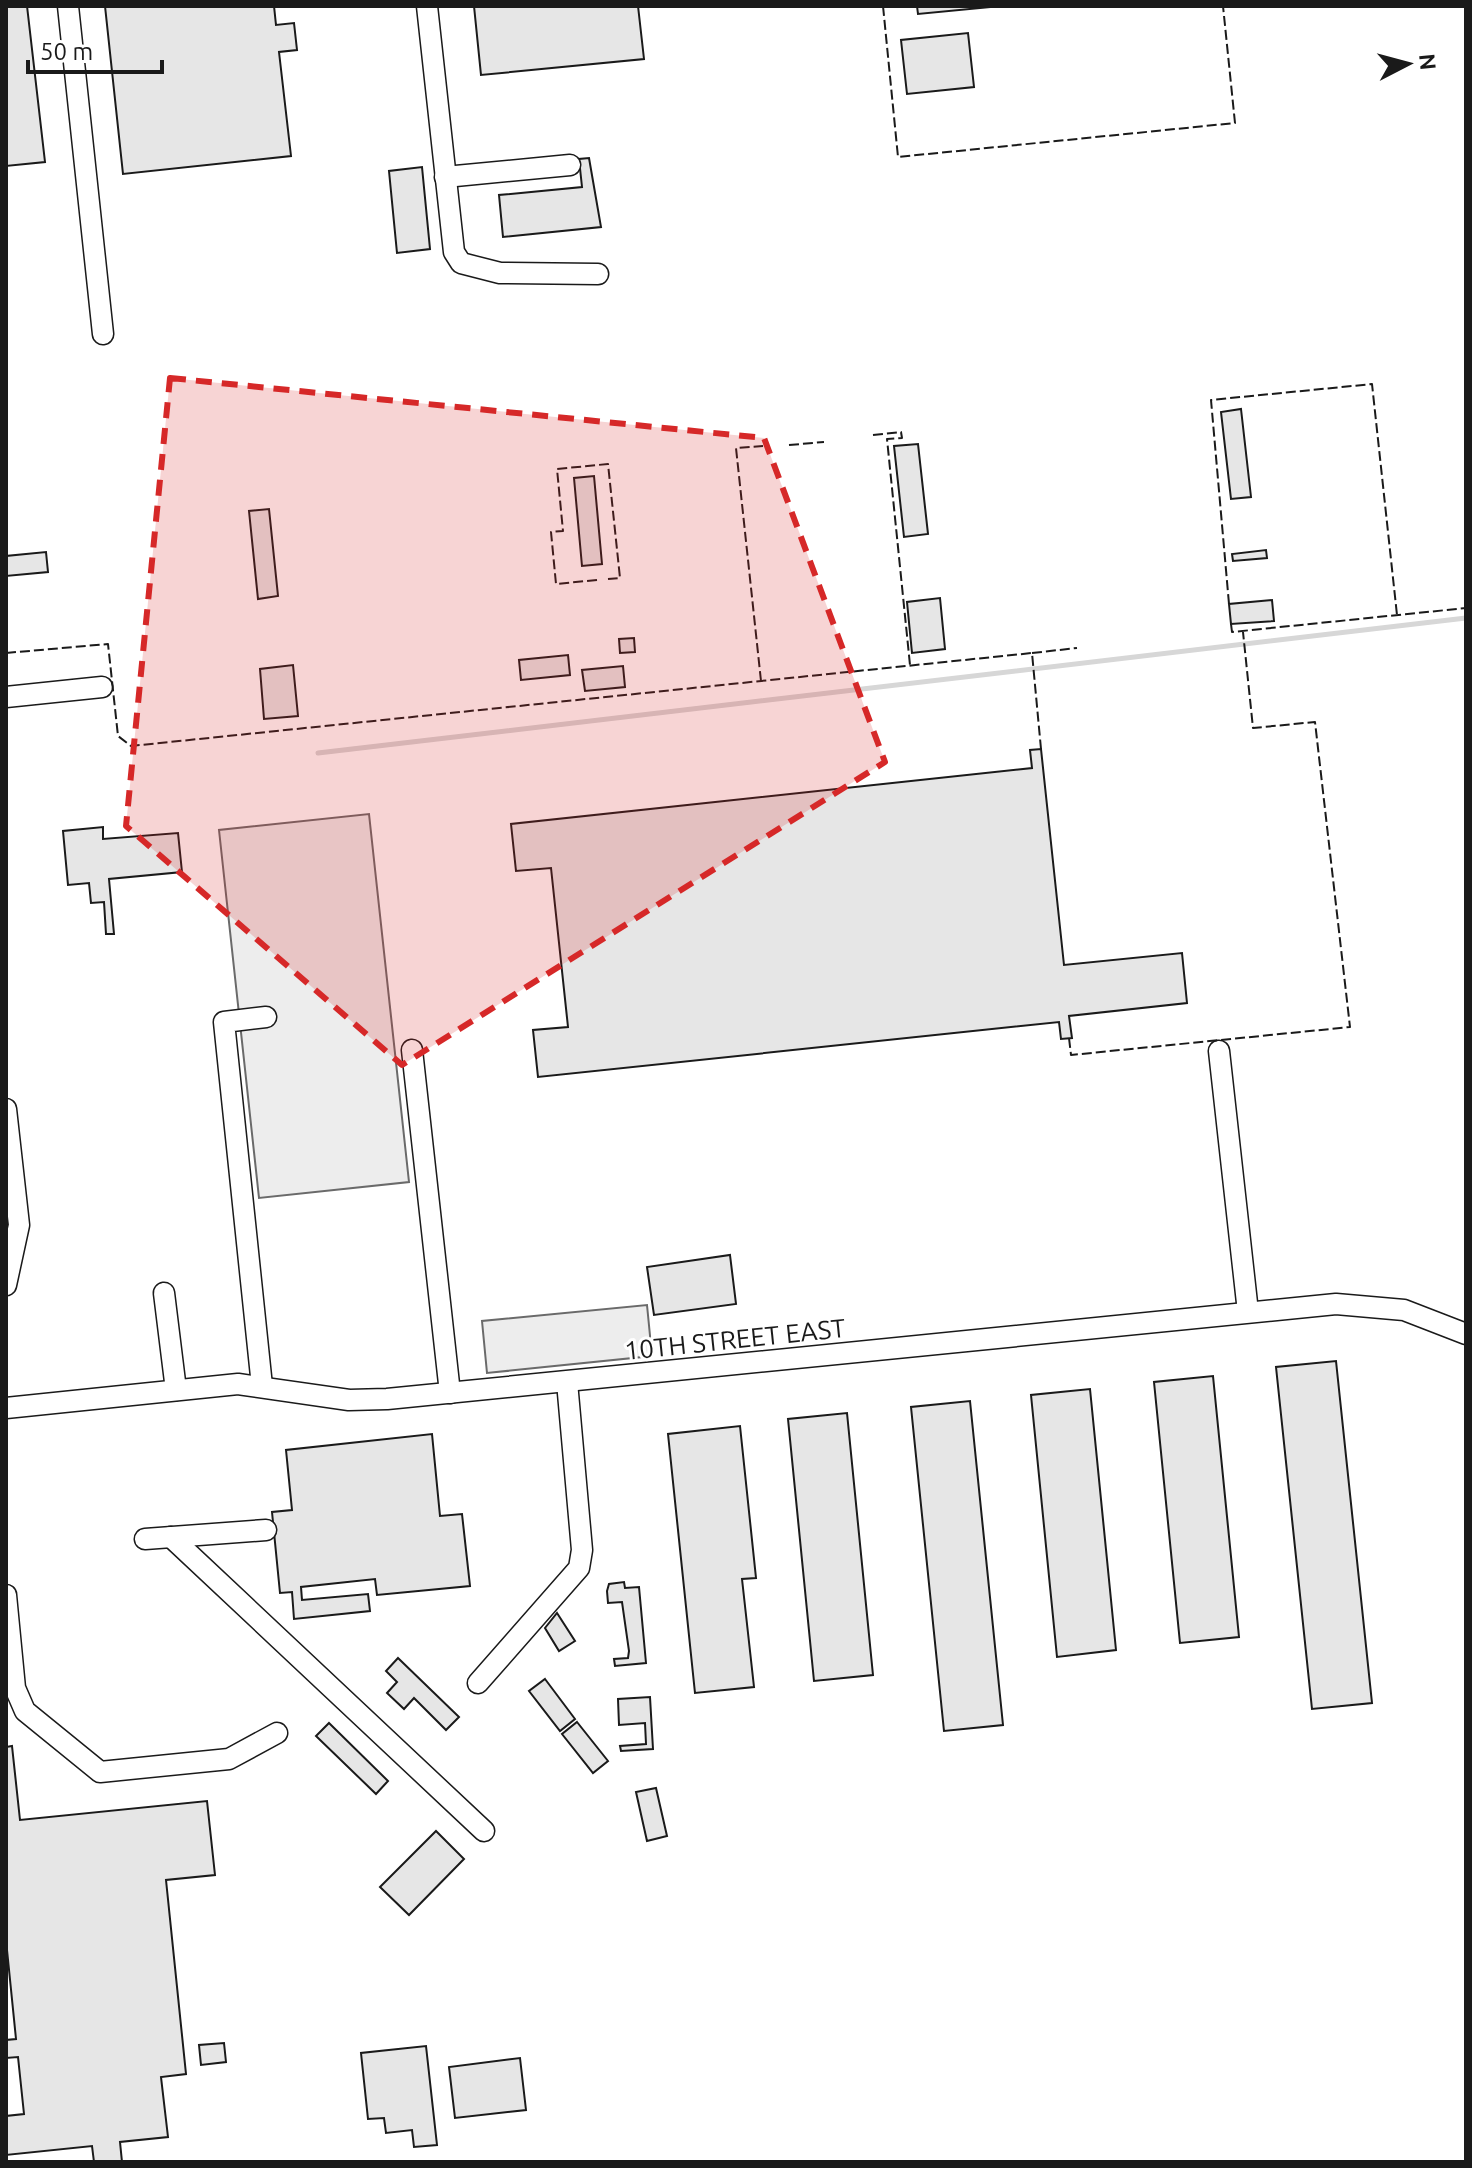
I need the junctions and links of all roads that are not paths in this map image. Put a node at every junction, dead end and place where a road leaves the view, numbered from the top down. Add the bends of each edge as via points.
1 (68, 6) edge
2 (427, 6) edge
3 (570, 165) dead end
4 (445, 177) junction
5 (598, 274) dead end
6 (103, 334) dead end
7 (102, 687) dead end
8 (6, 697) edge
9 (266, 1017) dead end
10 (412, 1050) dead end
11 (1219, 1051) dead end
12 (6, 1109) edge
13 (6, 1285) edge
14 (164, 1293) dead end
15 (1248, 1312) junction
16 (1466, 1334) edge
17 (567, 1382) junction
18 (262, 1386) junction
19 (176, 1390) junction
20 (450, 1393) junction
21 (6, 1408) edge
22 (266, 1530) dead end
23 (171, 1537) junction
24 (145, 1539) dead end
25 (6, 1595) edge
26 (478, 1683) dead end
27 (277, 1733) dead end
28 (484, 1831) dead end

1 - 6 street
2 - 4 street
3 - 4 street
4 - 5 street via 454,252 461,263 500,273
7 - 8 street
9 - 18 street via 224,1022
10 - 20 street
11 - 15 street
12 - 13 street via 19,1214
14 - 19 street
15 - 16 street, 10TH STREET EAST via 1370,1306 1404,1310
15 - 17 street, 10TH STREET EAST
17 - 20 street, 10TH STREET EAST
17 - 26 street via 582,1550 579,1568
18 - 19 street, 10TH STREET EAST
18 - 20 street, 10TH STREET EAST via 349,1400
19 - 21 street, 10TH STREET EAST
22 - 23 street
23 - 24 street
23 - 28 street
25 - 27 street via 15,1688 25,1711 100,1772 229,1759

